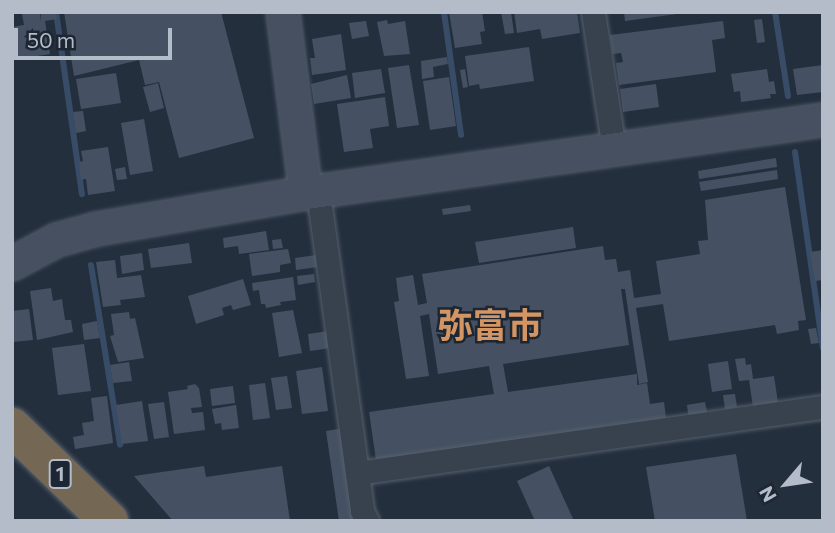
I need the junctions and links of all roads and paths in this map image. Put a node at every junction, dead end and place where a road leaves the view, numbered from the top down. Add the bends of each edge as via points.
1 (283, 12) edge
2 (593, 12) edge
3 (823, 120) edge
4 (614, 150) junction
5 (312, 192) junction
6 (12, 264) edge
7 (823, 407) edge
8 (12, 427) edge
9 (357, 473) junction
10 (109, 521) edge
11 (367, 521) edge

1 - 5 street
2 - 4 street
3 - 4 street
4 - 5 street
5 - 6 street via 97,229 58,240
5 - 9 street
7 - 9 street
8 - 10 highway, 1
9 - 11 street

